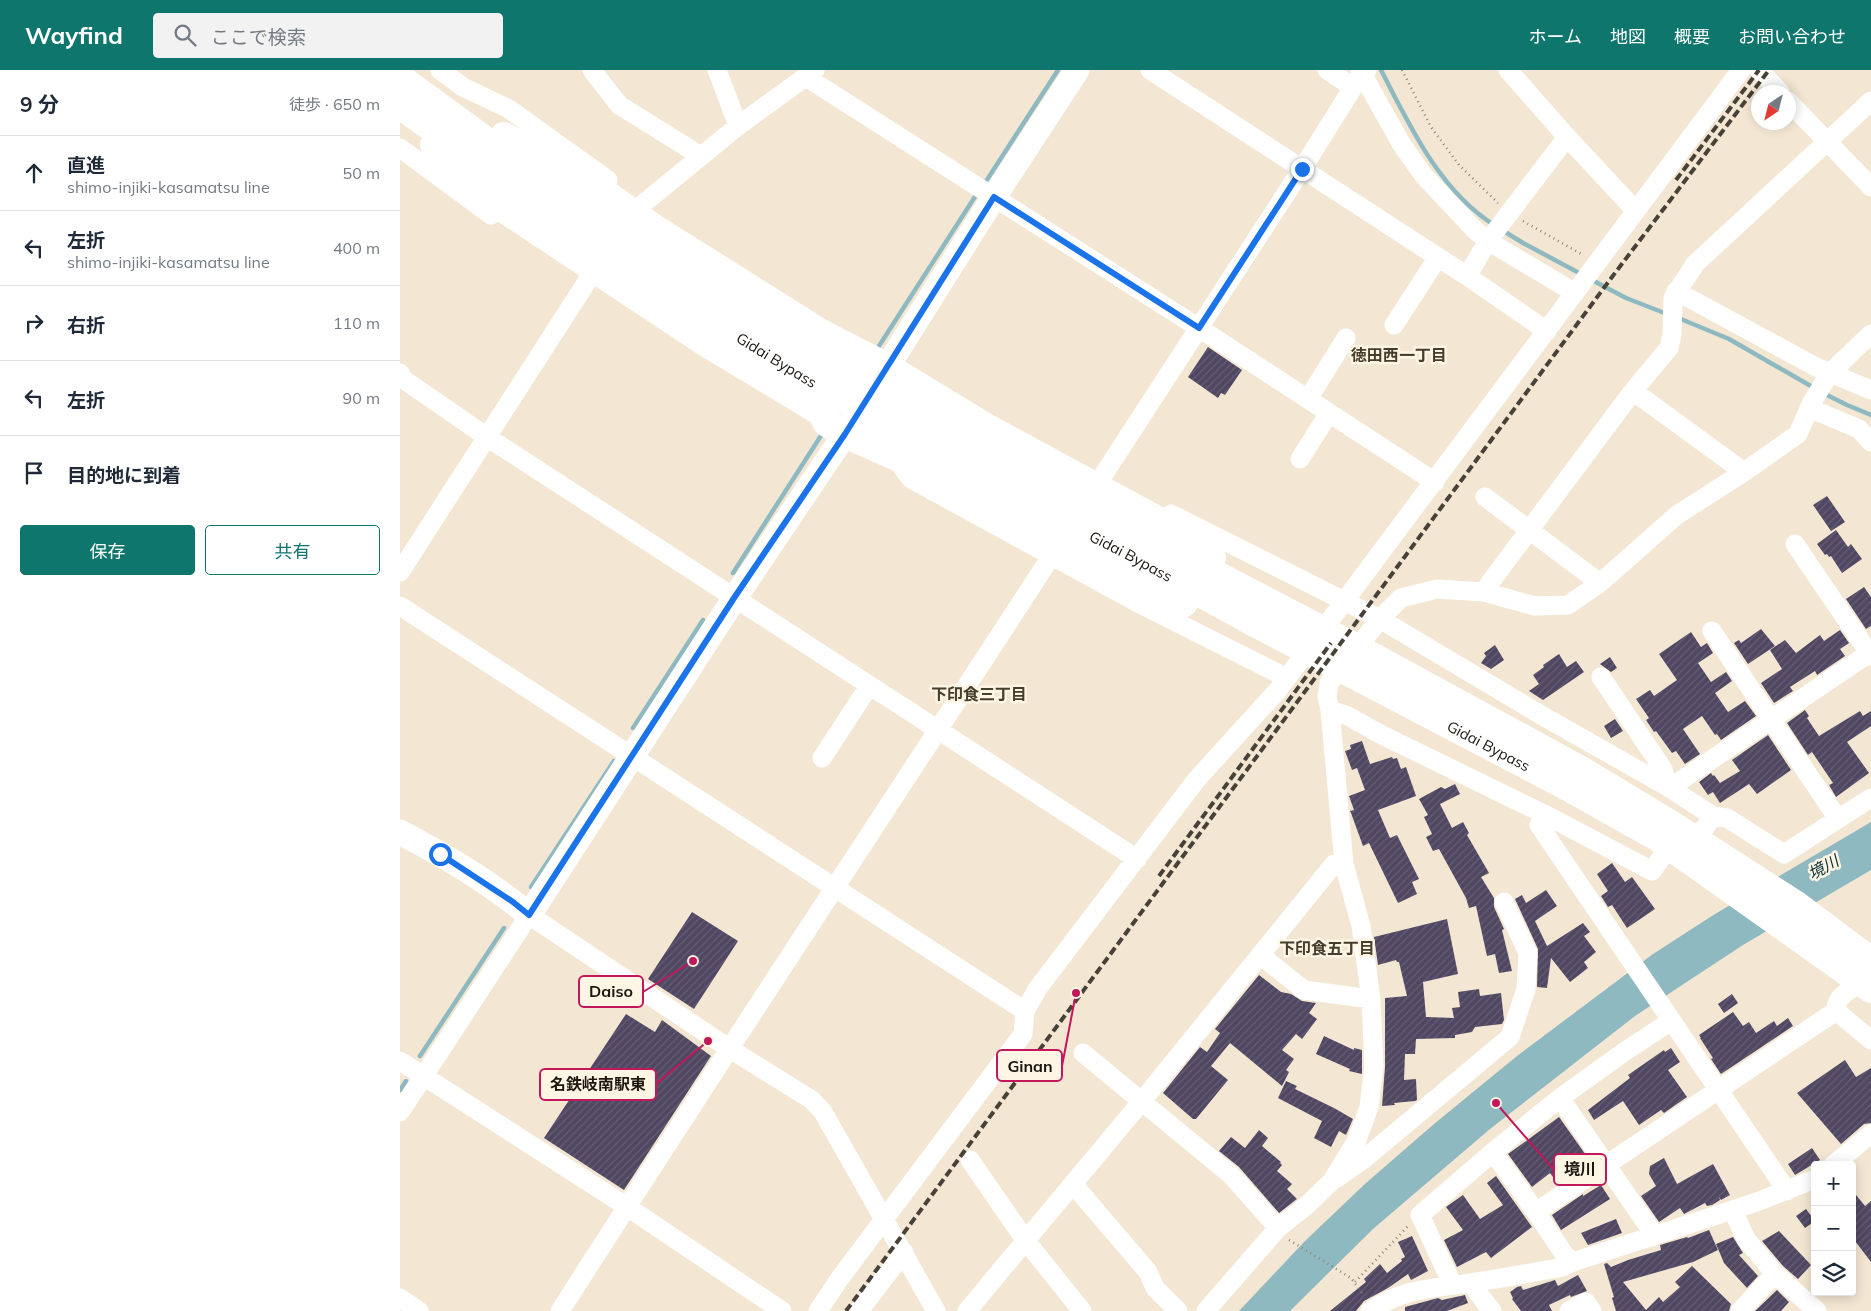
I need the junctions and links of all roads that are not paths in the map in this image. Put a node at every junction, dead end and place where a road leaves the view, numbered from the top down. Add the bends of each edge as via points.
1 (440, 70) edge
2 (592, 70) edge
3 (717, 70) edge
4 (1077, 70) edge
5 (1150, 70) edge
6 (1327, 70) edge
7 (1508, 70) edge
8 (1741, 70) edge
9 (1759, 70) edge
10 (810, 73) edge
11 (1360, 75) edge
12 (400, 78) edge
13 (1773, 85) edge
14 (1871, 101) edge
15 (400, 105) edge
16 (1796, 109) edge
17 (449, 114) junction
18 (423, 121) junction
19 (738, 126) junction
20 (1567, 137) junction
21 (1827, 141) junction
22 (400, 148) edge
23 (701, 156) junction
24 (1302, 169) junction
25 (1871, 187) edge
26 (985, 192) junction
27 (640, 206) junction
28 (1636, 211) junction
29 (1491, 238) junction
30 (1438, 257) junction
31 (1467, 276) junction
32 (588, 280) junction
33 (1577, 290) junction
34 (1674, 294) junction
35 (728, 316) junction
36 (1394, 325) dead end
37 (1199, 328) junction
38 (1547, 331) junction
39 (821, 333) junction
40 (1871, 334) edge
41 (1346, 338) dead end
42 (886, 367) junction
43 (400, 373) edge
44 (1828, 376) junction
45 (1871, 390) edge
46 (1633, 391) junction
47 (1308, 399) junction
48 (947, 404) junction
49 (1810, 405) junction
50 (1329, 413) junction
51 (836, 428) junction
52 (487, 437) junction
53 (1871, 442) edge
54 (893, 455) junction
55 (1300, 460) dead end
56 (1744, 472) junction
57 (1102, 478) junction
58 (1435, 482) junction
59 (1486, 497) dead end
60 (1530, 529) junction
61 (1795, 544) dead end
62 (1135, 545) junction
63 (1051, 556) junction
64 (400, 572) edge
65 (1600, 583) junction
66 (1484, 592) junction
67 (734, 598) junction
68 (1345, 602) junction
69 (400, 606) edge
70 (1258, 611) junction
71 (1380, 619) junction
72 (1712, 631) dead end
73 (1870, 653) edge
74 (1601, 677) dead end
75 (1288, 678) junction
76 (869, 686) junction
77 (1330, 710) junction
78 (1770, 719) junction
79 (938, 731) junction
80 (632, 757) junction
81 (822, 758) dead end
82 (1668, 787) junction
83 (1871, 798) edge
84 (1544, 814) junction
85 (1713, 816) junction
86 (1838, 819) junction
87 (400, 832) edge
88 (1137, 859) junction
89 (1344, 864) junction
90 (835, 888) junction
91 (1504, 902) dead end
92 (1785, 912) junction
93 (529, 915) junction
94 (1871, 942) edge
95 (1260, 955) junction
96 (1871, 961) edge
97 (1871, 976) edge
98 (1871, 989) edge
99 (1371, 999) junction
100 (1871, 1009) edge
101 (1025, 1011) junction
102 (1836, 1012) junction
103 (1668, 1016) junction
104 (1871, 1040) edge
105 (730, 1049) junction
106 (1083, 1053) dead end
107 (400, 1061) edge
108 (423, 1076) junction
109 (1719, 1089) junction
110 (1560, 1098) junction
111 (1142, 1101) junction
112 (400, 1112) edge
113 (1871, 1134) edge
114 (1493, 1152) junction
115 (970, 1160) dead end
116 (1838, 1161) edge
117 (1607, 1164) junction
118 (1332, 1181) junction
119 (1811, 1181) edge
120 (1073, 1184) junction
121 (1787, 1191) junction
122 (626, 1206) junction
123 (1733, 1210) junction
124 (1536, 1212) junction
125 (884, 1218) junction
126 (1281, 1233) junction
127 (1652, 1237) junction
128 (1026, 1241) junction
129 (904, 1252) junction
130 (1573, 1262) junction
131 (1775, 1274) junction
132 (1474, 1282) junction
133 (1449, 1285) junction
134 (400, 1298) edge
135 (1076, 1309) edge
136 (1372, 1310) edge
137 (420, 1311) edge
138 (560, 1311) edge
139 (782, 1311) edge
140 (818, 1311) edge
141 (859, 1311) edge
142 (936, 1311) edge
143 (967, 1311) edge
144 (1178, 1311) edge
145 (1206, 1311) edge
146 (1492, 1311) edge
147 (1570, 1311) edge
148 (1592, 1311) edge
149 (1740, 1311) edge
150 (1817, 1311) edge

1 - 27 street via 463,87 509,109
2 - 23 street via 620,105
3 - 19 street
4 - 26 main road
5 - 24 street
6 - 11 street
7 - 20 street
8 - 28 street
9 - 13 street
10 - 19 street
10 - 26 street
11 - 24 street
11 - 29 street via 1424,176 1474,230
12 - 17 highway, Gidai Bypass
14 - 21 street
15 - 18 highway, Gidai Bypass
16 - 21 street
17 - 35 highway, Gidai Bypass
17 - 39 highway via 494,131 586,180 662,233
18 - 35 highway, Gidai Bypass via 562,221
18 - 51 highway via 436,149 489,198 708,344 821,412
19 - 23 street
20 - 28 street
20 - 29 street
21 - 25 street
21 - 34 street via 1695,264
22 - 32 street
23 - 27 street
24 - 30 street
24 - 37 street
26 - 37 street
26 - 42 main road
27 - 39 street via 810,316
28 - 33 street
29 - 31 street
29 - 33 street
30 - 31 street
30 - 36 street
31 - 38 street
32 - 51 street via 816,422
32 - 52 street
33 - 38 street
34 - 44 street
34 - 46 street via 1669,348
35 - 62 highway, Gidai Bypass via 850,377 1020,472
37 - 47 street
37 - 57 street
38 - 58 street
39 - 42 highway
40 - 44 street
41 - 47 street
42 - 48 highway
42 - 51 main road
43 - 52 street via 403,379
44 - 45 street
44 - 49 street
46 - 56 street
46 - 60 street
47 - 50 street
48 - 57 street via 954,403
48 - 62 highway via 984,426
49 - 53 street via 1859,429
49 - 56 street via 1798,434
50 - 55 street
50 - 58 street
51 - 54 highway
51 - 67 main road
52 - 64 street
52 - 67 street
54 - 62 highway via 1086,558
54 - 63 street via 911,480
56 - 65 street via 1677,515
57 - 63 street
57 - 68 street
58 - 68 street
59 - 60 street
60 - 65 street
60 - 66 street
61 - 73 street
62 - 70 highway, Gidai Bypass
62 - 70 highway via 1190,606
63 - 75 street
63 - 79 street
65 - 66 street via 1568,605 1535,606
66 - 71 street via 1437,590 1400,598
67 - 76 street
67 - 80 main road
68 - 71 street
68 - 75 street
69 - 80 street
70 - 92 highway, Gidai Bypass via 1581,770 1664,831
71 - 77 street via 1328,683
71 - 82 street
72 - 78 street
73 - 78 street
74 - 82 street via 1663,769
75 - 88 street via 1196,779
76 - 79 street
76 - 81 street
77 - 84 street
77 - 89 street
78 - 82 street
78 - 86 street
79 - 88 street
79 - 90 street
80 - 90 street
80 - 93 main road
82 - 85 street
83 - 86 street
84 - 85 street via 1652,871 1661,858 1704,829
84 - 103 street via 1539,825
85 - 86 street via 1727,818 1784,854
87 - 93 main road via 440,854
88 - 101 street via 1038,988
89 - 95 street via 1334,864
89 - 99 street via 1361,926
90 - 101 street
90 - 105 street
91 - 118 street via 1528,953 1526,990 1510,1037 1364,1159
92 - 94 highway via 1826,911
92 - 96 highway, Gidai Bypass
92 - 98 highway, Gidai Bypass
92 - 100 highway via 1788,942
93 - 105 street
93 - 108 street
95 - 99 street via 1304,990
95 - 111 street
97 - 102 street via 1839,998 1835,1004
99 - 118 street via 1374,1067 1369,1107 1357,1140
101 - 125 street via 1023,1034
102 - 104 street
102 - 109 street
103 - 109 street
103 - 110 street
105 - 122 street
105 - 125 street via 812,1100 823,1112
106 - 111 street
107 - 108 street
108 - 112 street
108 - 122 street
109 - 117 street
109 - 121 street
110 - 114 street
110 - 117 street
111 - 120 street
111 - 126 street via 1230,1175
113 - 116 street
114 - 124 street
114 - 133 street via 1420,1215
115 - 128 street
117 - 124 street
117 - 127 street via 1651,1230
118 - 126 street
119 - 121 street
120 - 128 street
120 - 144 street via 1148,1272 1155,1288
121 - 123 street
122 - 138 street
122 - 139 street
123 - 127 street
123 - 131 street via 1746,1239
124 - 130 street
125 - 129 street
125 - 140 street
126 - 145 street
127 - 130 street
128 - 135 street
128 - 143 street
129 - 141 street
129 - 142 street
130 - 132 street via 1563,1267
131 - 149 street
131 - 150 street
132 - 133 street
132 - 146 street
133 - 136 street via 1398,1296
134 - 137 street
147 - 148 street via 1586,1302

